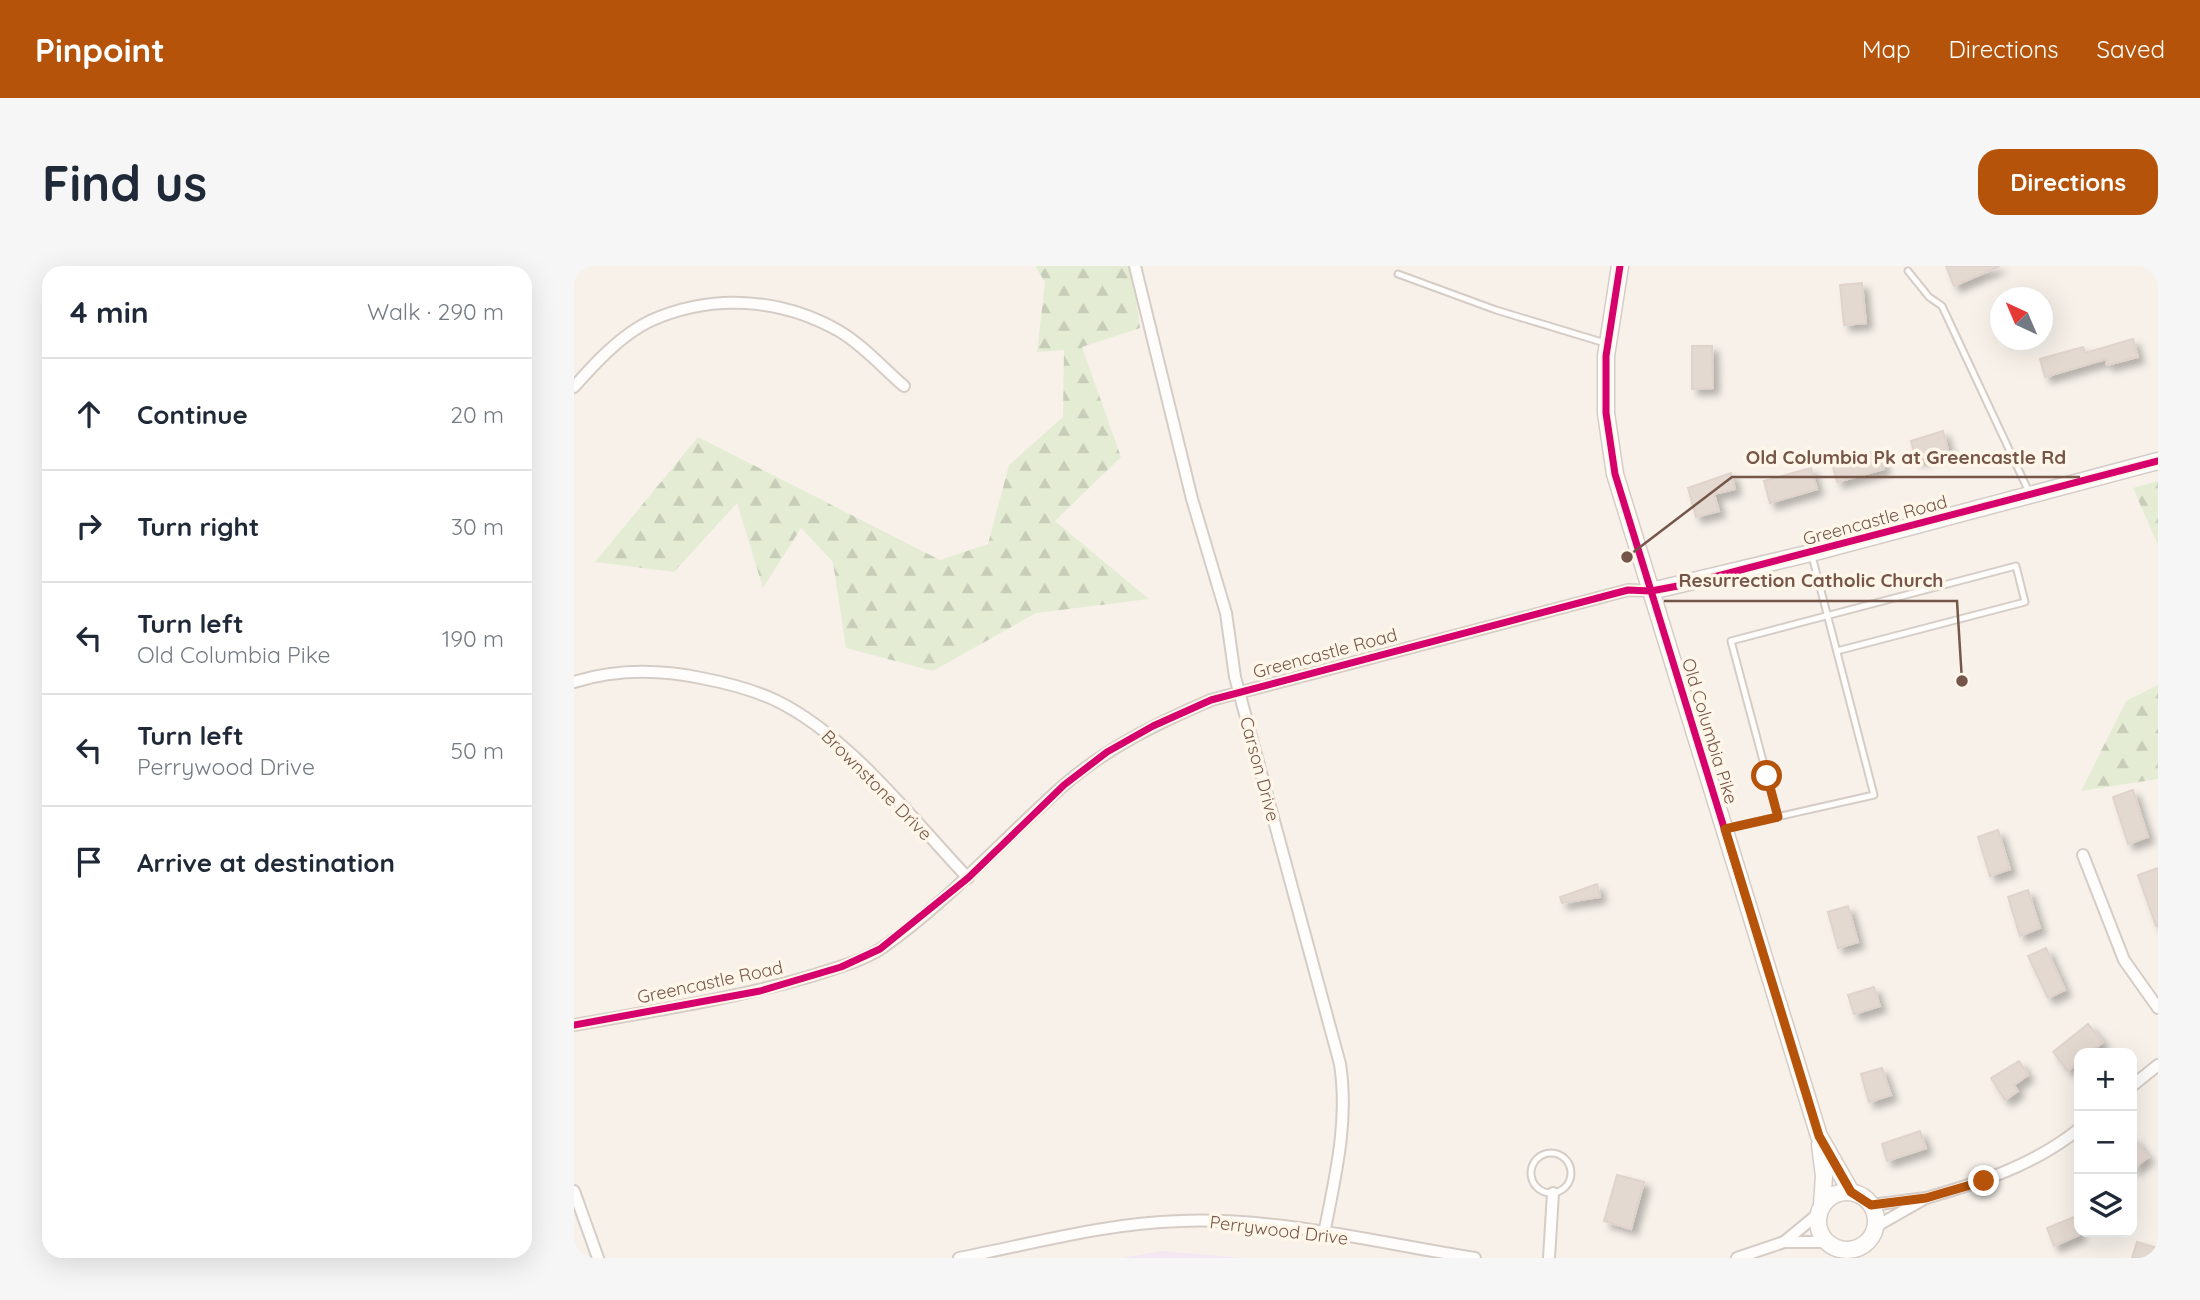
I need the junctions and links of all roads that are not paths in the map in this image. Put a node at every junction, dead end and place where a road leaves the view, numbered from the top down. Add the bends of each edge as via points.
1 (1135, 266) edge
2 (1620, 266) edge
3 (1908, 271) dead end
4 (1398, 274) dead end
5 (1608, 344) junction
6 (904, 386) dead end
7 (574, 387) edge
8 (2158, 461) edge
9 (2031, 495) junction
10 (1811, 552) junction
11 (1651, 591) junction
12 (1828, 616) junction
13 (1837, 652) junction
14 (574, 682) edge
15 (1239, 692) junction
16 (1778, 817) junction
17 (1725, 829) junction
18 (2083, 855) dead end
19 (968, 878) junction
20 (2158, 1008) edge
21 (574, 1025) edge
22 (2158, 1065) edge
23 (2137, 1082) edge
24 (2074, 1132) edge
25 (1819, 1136) junction
26 (574, 1191) edge
27 (1851, 1192) junction
28 (1553, 1193) junction
29 (1926, 1198) junction
30 (1871, 1205) junction
31 (1820, 1210) junction
32 (1875, 1227) junction
33 (1324, 1234) junction
34 (1784, 1242) junction
35 (1835, 1249) edge
36 (1865, 1251) edge
37 (598, 1258) edge
38 (960, 1258) edge
39 (1475, 1258) edge
40 (1549, 1258) edge
41 (1737, 1258) edge

1 - 15 street, Carson Drive via 1186,475 1226,613
2 - 5 main road, Old Columbia Pike
3 - 9 lane via 1942,306
4 - 5 lane
5 - 11 main road, Old Columbia Pike via 1606,413 1615,474
6 - 7 street via 841,332 804,314 742,301 702,304 649,322 597,361
8 - 9 main road, Greencastle Road
9 - 10 main road, Greencastle Road
10 - 11 main road, Greencastle Road
10 - 12 lane
11 - 15 street, Greencastle Road via 1628,590
11 - 17 main road, Old Columbia Pike
12 - 13 lane
12 - 13 lane via 2016,566 2025,602
12 - 16 lane via 1731,641
13 - 16 lane via 1874,794
14 - 19 street, Brownstone Drive via 599,674 676,673 739,685 778,701 823,730
15 - 19 street, Greencastle Road via 1153,726 1108,752 1065,785
15 - 33 street, Carson Drive via 1345,1095 1343,1134
16 - 17 lane
17 - 25 main road, Old Columbia Pike
18 - 20 street via 2124,960
19 - 21 street, Greencastle Road via 880,949 841,967 760,991
22 - 23 street
24 - 29 street via 2036,1159
25 - 27 main road, Old Columbia Pike
25 - 31 main road, Old Columbia Pike via 1824,1176
26 - 37 street
27 - 30 main road
27 - 31 main road via 1838,1193
28 - 28 lane via 1540,1190 1530,1174 1533,1162 1549,1152 1562,1156 1570,1167 1565,1186
28 - 40 street
29 - 30 street
29 - 32 street
30 - 32 main road
31 - 34 street
31 - 35 main road via 1818,1225
32 - 36 main road
33 - 38 street, Perrywood Drive via 1235,1221 1177,1220
33 - 39 street, Perrywood Drive
34 - 35 street
34 - 41 street
35 - 36 main road

